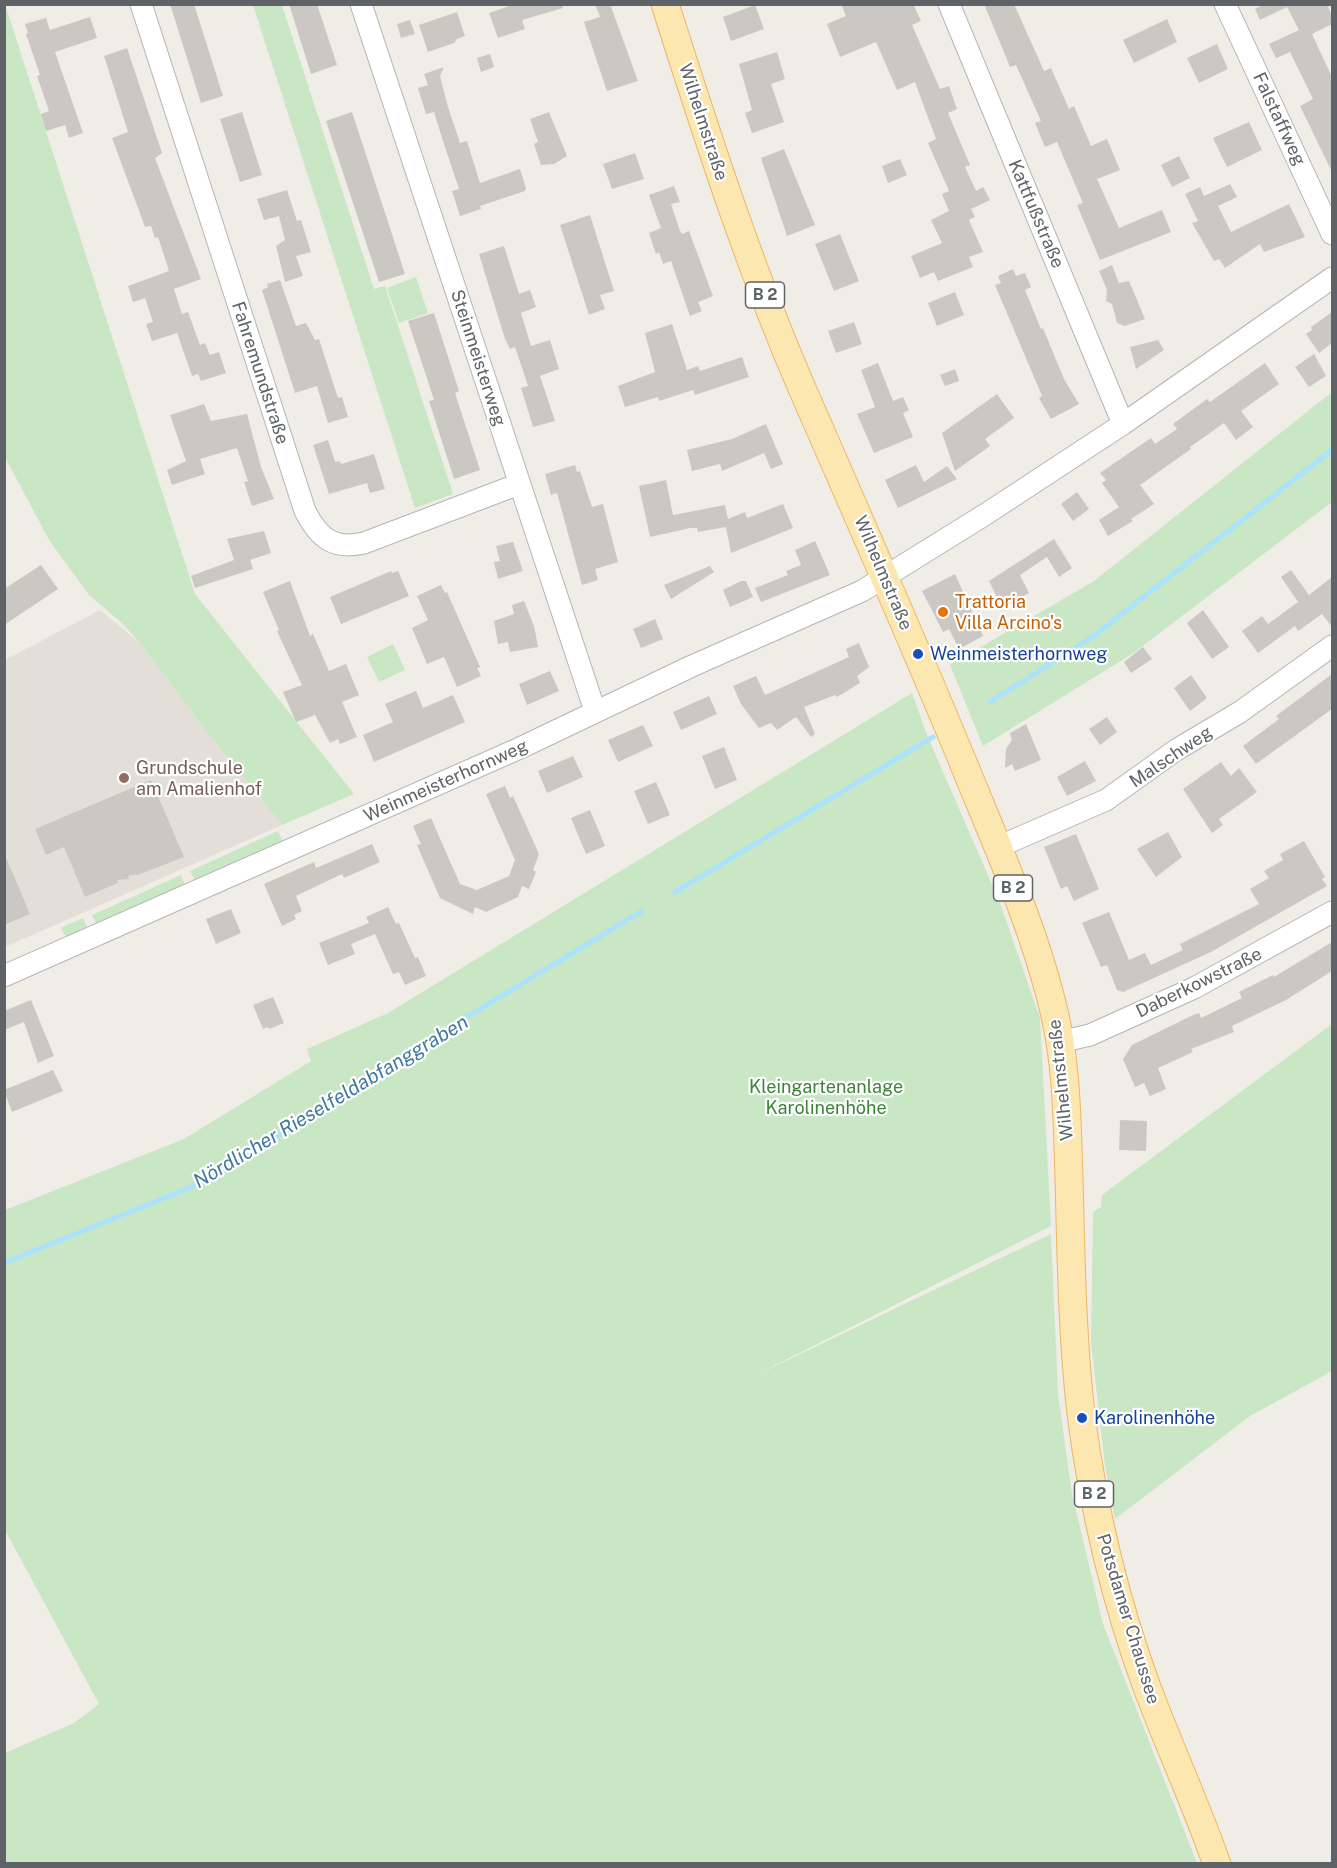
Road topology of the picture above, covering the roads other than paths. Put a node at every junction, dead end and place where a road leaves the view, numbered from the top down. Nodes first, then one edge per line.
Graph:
1 (141, 4) edge
2 (361, 4) edge
3 (665, 4) edge
4 (949, 4) edge
5 (1225, 4) edge
6 (1332, 234) edge
7 (1332, 278) edge
8 (1123, 424) junction
9 (519, 484) junction
10 (885, 578) junction
11 (1332, 645) edge
12 (595, 711) junction
13 (998, 847) junction
14 (1332, 912) edge
15 (4, 976) edge
16 (1060, 1042) junction
17 (1070, 1221) joint
18 (1217, 1863) edge

1 - 9 street, Fahremundstraße
2 - 9 street, Steinmeisterweg
3 - 10 main road, Wilhelmstraße / B 2
4 - 8 street, Kattfußstraße
5 - 6 street, Falstaffweg
7 - 8 street, Weinmeisterhornweg
8 - 10 street, Weinmeisterhornweg
9 - 12 street, Steinmeisterweg
10 - 12 street, Weinmeisterhornweg
10 - 13 main road, Wilhelmstraße / B 2
11 - 13 street, Malschweg
12 - 15 street, Weinmeisterhornweg
13 - 16 main road, Wilhelmstraße / B 2
14 - 16 street, Daberkowstraße
16 - 17 main road, Wilhelmstraße / B 2
17 - 18 main road, Potsdamer Chaussee / B 2

